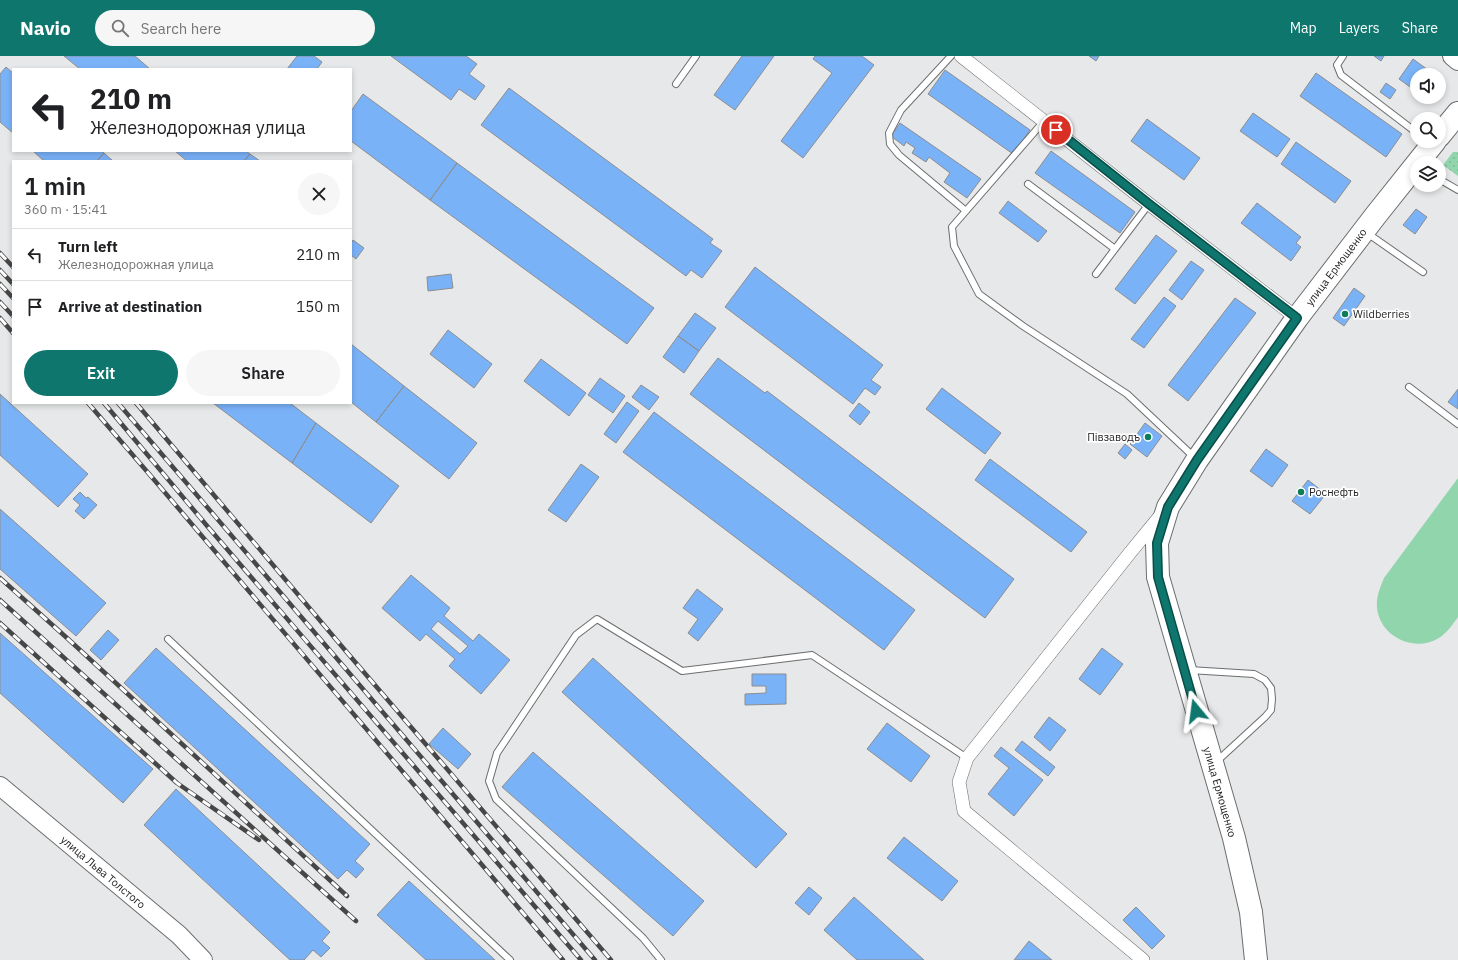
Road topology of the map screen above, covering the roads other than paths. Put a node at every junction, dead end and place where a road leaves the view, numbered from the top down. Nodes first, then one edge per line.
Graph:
1 (696, 56) edge
2 (950, 56) edge
3 (961, 56) edge
4 (1343, 56) edge
5 (1452, 56) edge
6 (1458, 61) edge
7 (676, 84) dead end
8 (1458, 113) edge
9 (1044, 121) junction
10 (1446, 124) edge
11 (1410, 125) edge
12 (1410, 174) edge
13 (1446, 183) edge
14 (1028, 184) dead end
15 (1458, 190) edge
16 (1149, 204) junction
17 (966, 211) junction
18 (1364, 231) junction
19 (1115, 249) junction
20 (1423, 272) dead end
21 (1096, 274) dead end
22 (1297, 318) junction
23 (1409, 388) dead end
24 (1458, 424) edge
25 (1197, 460) junction
26 (1168, 507) junction
27 (168, 639) dead end
28 (1185, 670) junction
29 (967, 758) junction
30 (1212, 766) junction
31 (0, 786) edge
32 (1251, 912) junction
33 (203, 960) edge
34 (510, 960) edge
35 (661, 960) edge
36 (1143, 960) edge
37 (1256, 960) edge
38 (1268, 960) edge

1 - 7 lane
2 - 17 lane
3 - 9 street
4 - 11 lane
5 - 6 street
8 - 10 highway, улица Ермощенко
9 - 16 street
9 - 17 lane
12 - 18 highway, улица Ермощенко
13 - 15 lane
14 - 19 lane
16 - 19 lane
16 - 22 street
17 - 25 lane
18 - 20 lane
18 - 22 highway, улица Ермощенко
19 - 21 lane
22 - 25 highway, улица Ермощенко
23 - 24 lane
25 - 26 highway, улица Ермощенко
26 - 28 highway, улица Ермощенко
26 - 29 street
27 - 34 lane
28 - 30 highway, улица Ермощенко
28 - 30 lane
29 - 35 lane
29 - 36 street
30 - 32 highway, улица Ермощенко
31 - 33 street, улица Льва Толстого
32 - 37 highway, улица Ермощенко
32 - 38 highway

